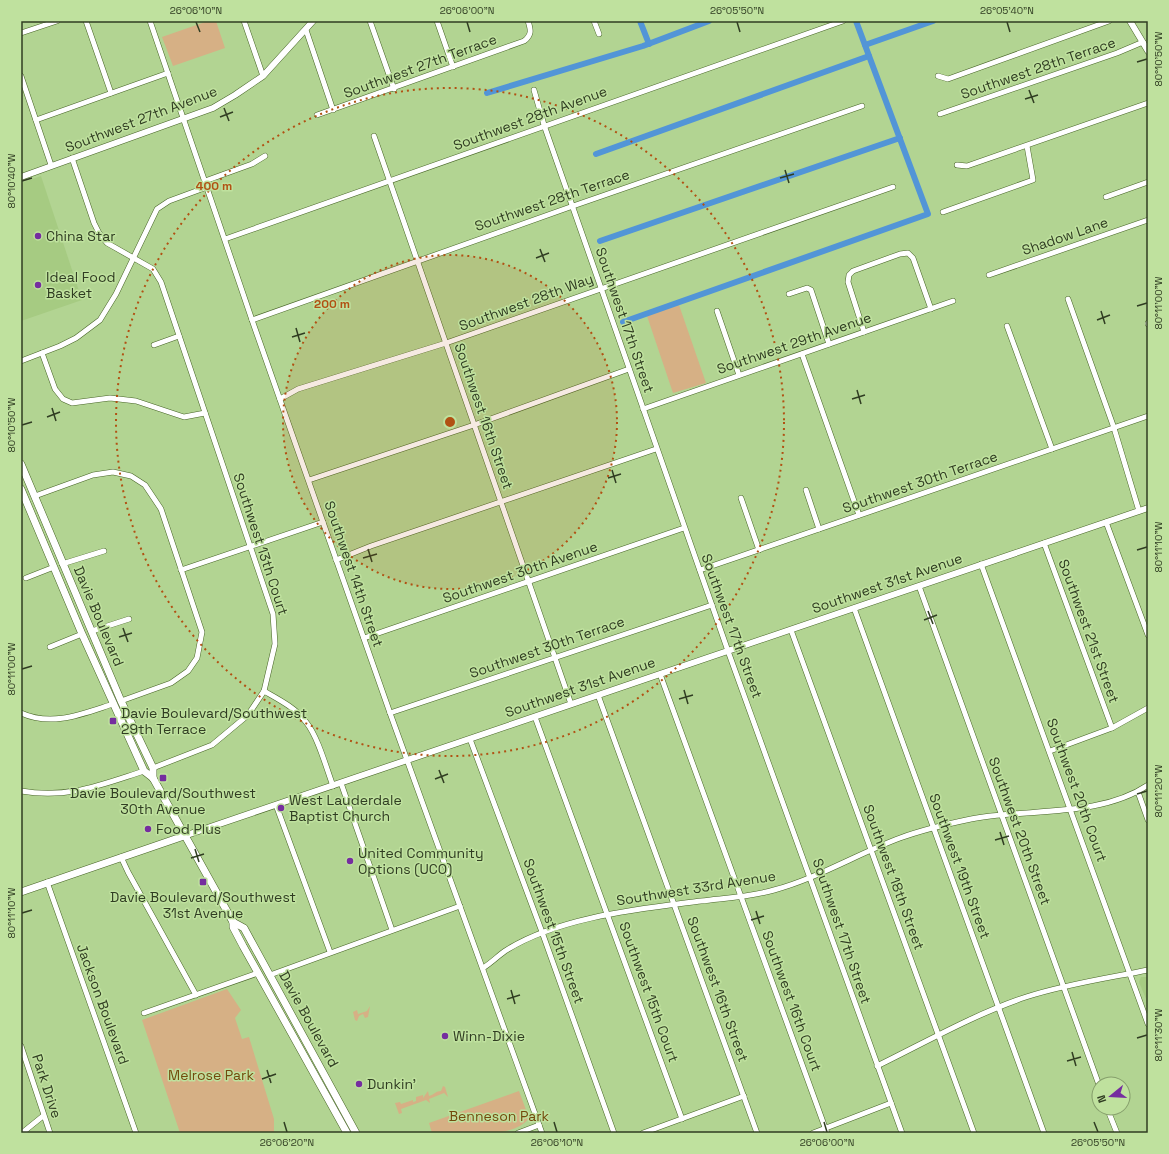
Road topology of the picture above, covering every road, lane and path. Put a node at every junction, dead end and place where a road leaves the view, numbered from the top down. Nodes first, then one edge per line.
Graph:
1 (57, 21) edge
2 (86, 21) edge
3 (150, 21) edge
4 (244, 21) edge
5 (313, 21) edge
6 (370, 21) edge
7 (437, 21) edge
8 (528, 21) edge
9 (594, 21) edge
10 (1109, 21) edge
11 (1130, 21) edge
12 (843, 22) edge
13 (306, 30) junction
14 (21, 34) edge
15 (599, 34) dead end
16 (1143, 42) junction
17 (1148, 51) edge
18 (452, 67) junction
19 (168, 73) junction
20 (21, 76) edge
21 (263, 76) junction
22 (938, 76) dead end
23 (394, 88) junction
24 (534, 90) dead end
25 (112, 93) junction
26 (1148, 103) edge
27 (862, 106) dead end
28 (333, 110) junction
29 (940, 114) dead end
30 (317, 115) dead end
31 (36, 120) junction
32 (183, 120) junction
33 (544, 125) junction
34 (374, 136) dead end
35 (1027, 146) junction
36 (265, 156) dead end
37 (72, 158) junction
38 (52, 165) junction
39 (956, 165) dead end
40 (21, 177) edge
41 (389, 181) junction
42 (1148, 182) edge
43 (206, 184) junction
44 (893, 186) dead end
45 (1106, 197) dead end
46 (573, 206) junction
47 (943, 212) dead end
48 (1148, 220) edge
49 (225, 238) junction
50 (134, 258) junction
51 (417, 261) junction
52 (989, 275) dead end
53 (602, 288) junction
54 (789, 294) dead end
55 (1068, 299) dead end
56 (953, 301) dead end
57 (931, 309) junction
58 (717, 311) dead end
59 (252, 320) junction
60 (1006, 326) dead end
61 (864, 332) junction
62 (179, 336) junction
63 (446, 343) junction
64 (829, 344) junction
65 (154, 345) dead end
66 (42, 353) junction
67 (802, 354) junction
68 (21, 360) edge
69 (629, 369) junction
70 (739, 375) junction
71 (280, 399) junction
72 (643, 409) junction
73 (205, 412) junction
74 (1148, 416) edge
75 (474, 425) junction
76 (1114, 428) junction
77 (656, 449) junction
78 (1052, 449) junction
79 (21, 464) edge
80 (309, 480) junction
81 (21, 489) edge
82 (806, 490) dead end
83 (35, 496) junction
84 (741, 498) dead end
85 (23, 500) edge
86 (502, 503) junction
87 (1148, 508) edge
88 (1139, 510) junction
89 (859, 515) junction
90 (323, 522) junction
91 (1106, 522) junction
92 (684, 528) junction
93 (820, 529) junction
94 (43, 542) junction
95 (1044, 543) junction
96 (252, 547) junction
97 (758, 550) junction
98 (104, 551) dead end
99 (336, 560) junction
100 (62, 564) junction
101 (981, 564) junction
102 (54, 567) junction
103 (181, 570) junction
104 (700, 570) junction
105 (26, 578) dead end
106 (529, 582) junction
107 (919, 586) junction
108 (712, 605) junction
109 (854, 608) junction
110 (129, 619) dead end
111 (791, 630) junction
112 (92, 631) junction
113 (82, 634) junction
114 (1148, 635) edge
115 (364, 638) junction
116 (50, 647) dead end
117 (728, 651) junction
118 (555, 657) junction
119 (660, 674) junction
120 (264, 691) junction
121 (598, 695) junction
122 (121, 701) junction
123 (113, 704) junction
124 (571, 704) junction
125 (1148, 708) edge
126 (21, 713) edge
127 (390, 713) junction
128 (535, 717) junction
129 (1112, 728) junction
130 (136, 733) junction
131 (470, 739) junction
132 (1050, 751) junction
133 (407, 760) junction
134 (153, 768) junction
135 (144, 771) junction
136 (153, 778) junction
137 (341, 783) junction
138 (1148, 785) edge
139 (333, 786) junction
140 (21, 791) edge
141 (1138, 792) junction
142 (276, 805) junction
143 (1071, 809) junction
144 (1001, 814) junction
145 (1148, 820) edge
146 (933, 828) junction
147 (184, 836) junction
148 (871, 850) junction
149 (122, 857) junction
150 (810, 878) junction
151 (47, 882) junction
152 (21, 892) edge
153 (742, 896) junction
154 (675, 904) junction
155 (460, 906) junction
156 (608, 914) junction
157 (233, 922) junction
158 (392, 930) junction
159 (542, 932) junction
160 (330, 952) junction
161 (483, 968) junction
162 (1148, 970) edge
163 (258, 973) junction
164 (270, 974) junction
165 (1130, 974) junction
166 (1063, 987) junction
167 (196, 995) junction
168 (999, 1008) junction
169 (144, 1013) dead end
170 (1148, 1024) edge
171 (939, 1036) junction
172 (21, 1046) edge
173 (877, 1066) junction
174 (1096, 1076) edge
175 (744, 1096) junction
176 (891, 1103) junction
177 (44, 1116) junction
178 (1111, 1116) edge
179 (682, 1119) junction
180 (539, 1125) junction
181 (827, 1131) edge
182 (22, 1133) edge
183 (50, 1133) edge
184 (136, 1133) edge
185 (347, 1133) edge
186 (356, 1133) edge
187 (518, 1133) edge
188 (542, 1133) edge
189 (614, 1133) edge
190 (643, 1133) edge
191 (757, 1133) edge
192 (813, 1133) edge
193 (902, 1133) edge
194 (974, 1133) edge
195 (1044, 1133) edge
196 (1117, 1133) edge

1 - 14 street
2 - 25 street
3 - 19 street, Southwest 14th Street
4 - 21 street
5 - 13 street, Southwest 27th Avenue
6 - 23 street
7 - 18 street
8 - 18 street, Southwest 27th Terrace
9 - 15 street
10 - 22 street
11 - 16 street
12 - 33 street, Southwest 28th Avenue
13 - 21 street, Southwest 27th Avenue
13 - 28 street
16 - 17 street
16 - 29 street, Southwest 28th Terrace
18 - 23 street, Southwest 27th Terrace
19 - 25 street
19 - 32 street, Southwest 14th Street
20 - 31 street
21 - 32 street, Southwest 27th Avenue
23 - 28 street, Southwest 27th Terrace
24 - 33 street, Southwest 17th Street
25 - 31 street
26 - 35 street
27 - 46 street, Southwest 28th Terrace
28 - 30 street, Southwest 27th Terrace
31 - 38 street
32 - 37 street, Southwest 27th Avenue
32 - 43 street, Southwest 14th Street
33 - 41 street, Southwest 28th Avenue
33 - 46 street, Southwest 17th Street
34 - 41 street, Southwest 16th Street
35 - 39 street
35 - 47 street
36 - 43 street
37 - 38 street, Southwest 27th Avenue
37 - 50 street, Southwest 13th Court
38 - 40 street, Southwest 27th Avenue
41 - 49 street, Southwest 28th Avenue
41 - 51 street, Southwest 16th Street
42 - 45 street
43 - 49 street, Southwest 14th Street
43 - 50 street
44 - 53 street, Southwest 28th Way
46 - 51 street, Southwest 28th Terrace
46 - 53 street, Southwest 17th Street
48 - 52 street, Shadow Lane
49 - 59 street, Southwest 14th Street
50 - 62 street, Southwest 13th Court
50 - 66 street
51 - 59 street, Southwest 28th Terrace
51 - 63 street, Southwest 16th Street
53 - 63 street, Southwest 28th Way
53 - 69 street, Southwest 17th Street
54 - 64 street
55 - 76 street
56 - 57 street, Southwest 29th Avenue
57 - 61 street, Southwest 29th Avenue
57 - 61 street
58 - 70 street
59 - 71 street, Southwest 14th Street
60 - 78 street
61 - 64 street, Southwest 29th Avenue
62 - 65 street
62 - 73 street, Southwest 13th Court
63 - 71 street, Southwest 28th Way
63 - 75 street, Southwest 16th Street
64 - 67 street, Southwest 29th Avenue
66 - 68 street
66 - 73 street
67 - 70 street, Southwest 29th Avenue
67 - 89 street
69 - 72 street, Southwest 17th Street
69 - 75 street
70 - 72 street, Southwest 29th Avenue
71 - 80 street, Southwest 14th Street
72 - 77 street, Southwest 17th Street
73 - 96 street, Southwest 13th Court
74 - 76 street, Southwest 30th Terrace
75 - 80 street
75 - 86 street, Southwest 16th Street
76 - 78 street, Southwest 30th Terrace
76 - 88 street
77 - 86 street
77 - 92 street, Southwest 17th Street
78 - 89 street, Southwest 30th Terrace
79 - 83 main road, Davie Boulevard
80 - 90 street, Southwest 14th Street
81 - 85 main road, Davie Boulevard
82 - 93 street
83 - 100 main road, Davie Boulevard
83 - 103 street
84 - 97 street
85 - 94 main road, Davie Boulevard
86 - 99 street
86 - 106 street, Southwest 16th Street
87 - 88 street, Southwest 31st Avenue
88 - 91 street, Southwest 31st Avenue
89 - 93 street, Southwest 30th Terrace
90 - 96 street
90 - 99 street, Southwest 14th Street
91 - 95 street, Southwest 31st Avenue
91 - 114 street
92 - 104 street, Southwest 17th Street
92 - 106 street, Southwest 30th Avenue
93 - 97 street, Southwest 30th Terrace
94 - 100 main road
94 - 102 main road, Davie Boulevard
95 - 101 street, Southwest 31st Avenue
95 - 129 street, Southwest 21st Street
96 - 103 street
96 - 120 street, Southwest 13th Court
97 - 104 street, Southwest 30th Terrace
98 - 100 street
99 - 115 street, Southwest 14th Street
100 - 112 main road, Davie Boulevard
101 - 107 street, Southwest 31st Avenue
101 - 132 street, Southwest 20th Court
102 - 105 street
102 - 113 main road, Davie Boulevard
103 - 122 street
104 - 108 street, Southwest 17th Street
106 - 115 street, Southwest 30th Avenue
106 - 118 street, Southwest 16th Street
107 - 109 street, Southwest 31st Avenue
107 - 144 street, Southwest 20th Street
108 - 117 street, Southwest 17th Street
108 - 118 street, Southwest 30th Terrace
109 - 111 street, Southwest 31st Avenue
109 - 146 street, Southwest 19th Street
110 - 112 street
111 - 117 street, Southwest 31st Avenue
111 - 148 street, Southwest 18th Street
112 - 122 main road, Davie Boulevard
113 - 116 street
113 - 123 main road, Davie Boulevard
115 - 127 street, Southwest 14th Street
117 - 119 street, Southwest 31st Avenue
117 - 150 street, Southwest 17th Street
118 - 124 street, Southwest 16th Street
118 - 127 street, Southwest 30th Terrace
119 - 121 street, Southwest 31st Avenue
119 - 153 street, Southwest 16th Court
120 - 134 street
120 - 139 street
121 - 124 street, Southwest 31st Avenue
121 - 154 street, Southwest 16th Street
122 - 130 main road, Davie Boulevard
123 - 126 street
123 - 130 main road
123 - 135 main road, Davie Boulevard
124 - 128 street, Southwest 31st Avenue
125 - 129 street
127 - 133 street, Southwest 14th Street
128 - 131 street, Southwest 31st Avenue
128 - 156 street, Southwest 15th Court
129 - 132 street
130 - 134 main road, Davie Boulevard
131 - 133 street, Southwest 31st Avenue
131 - 159 street, Southwest 15th Street
132 - 143 street, Southwest 20th Court
133 - 137 street, Southwest 31st Avenue
133 - 155 street, Southwest 14th Street
134 - 136 main road, Davie Boulevard
135 - 136 main road, Davie Boulevard
135 - 140 street
136 - 147 main road, Davie Boulevard
137 - 139 street, Southwest 31st Avenue
137 - 158 street
138 - 141 street, Southwest 33rd Avenue
139 - 142 street, Southwest 31st Avenue
141 - 143 street, Southwest 33rd Avenue
141 - 145 street
142 - 147 street, Southwest 31st Avenue
142 - 160 street
143 - 144 street, Southwest 33rd Avenue
143 - 165 street, Southwest 20th Court
144 - 146 street, Southwest 33rd Avenue
144 - 166 street, Southwest 20th Street
146 - 148 street, Southwest 33rd Avenue
146 - 168 street, Southwest 19th Street
147 - 149 main road, Southwest 31st Avenue
147 - 157 main road, Davie Boulevard
148 - 150 street, Southwest 33rd Avenue
148 - 171 street, Southwest 18th Street
149 - 151 main road, Southwest 31st Avenue
149 - 167 street
150 - 153 street, Southwest 33rd Avenue
150 - 173 street, Southwest 17th Street
151 - 152 main road, Southwest 31st Avenue
151 - 184 street, Jackson Boulevard
153 - 154 street, Southwest 33rd Avenue
153 - 181 street, Southwest 16th Court
154 - 156 street, Southwest 33rd Avenue
154 - 175 street, Southwest 16th Street
155 - 158 street
155 - 161 street, Southwest 14th Street
156 - 159 street, Southwest 33rd Avenue
156 - 179 street, Southwest 15th Court
157 - 163 main road, Davie Boulevard
157 - 164 main road, Davie Boulevard
158 - 160 street
159 - 161 street, Southwest 33rd Avenue
159 - 189 street, Southwest 15th Street
160 - 164 street
161 - 180 street, Southwest 14th Street
162 - 165 street
163 - 167 street
163 - 185 main road, Davie Boulevard
164 - 186 main road, Davie Boulevard
165 - 166 street
165 - 170 street, Southwest 20th Court
166 - 168 street
166 - 174 street, Southwest 20th Street
167 - 169 street
168 - 171 street
168 - 195 street, Southwest 19th Street
171 - 173 street
171 - 194 street, Southwest 18th Street
172 - 177 street, Park Drive
173 - 176 street, Southwest 17th Street
175 - 179 street
175 - 191 street, Southwest 16th Street
176 - 181 street
176 - 193 street, Southwest 17th Street
177 - 182 street
177 - 183 street, Park Drive
178 - 196 street
179 - 190 street
180 - 187 street
180 - 188 street, Southwest 14th Street
181 - 192 street

